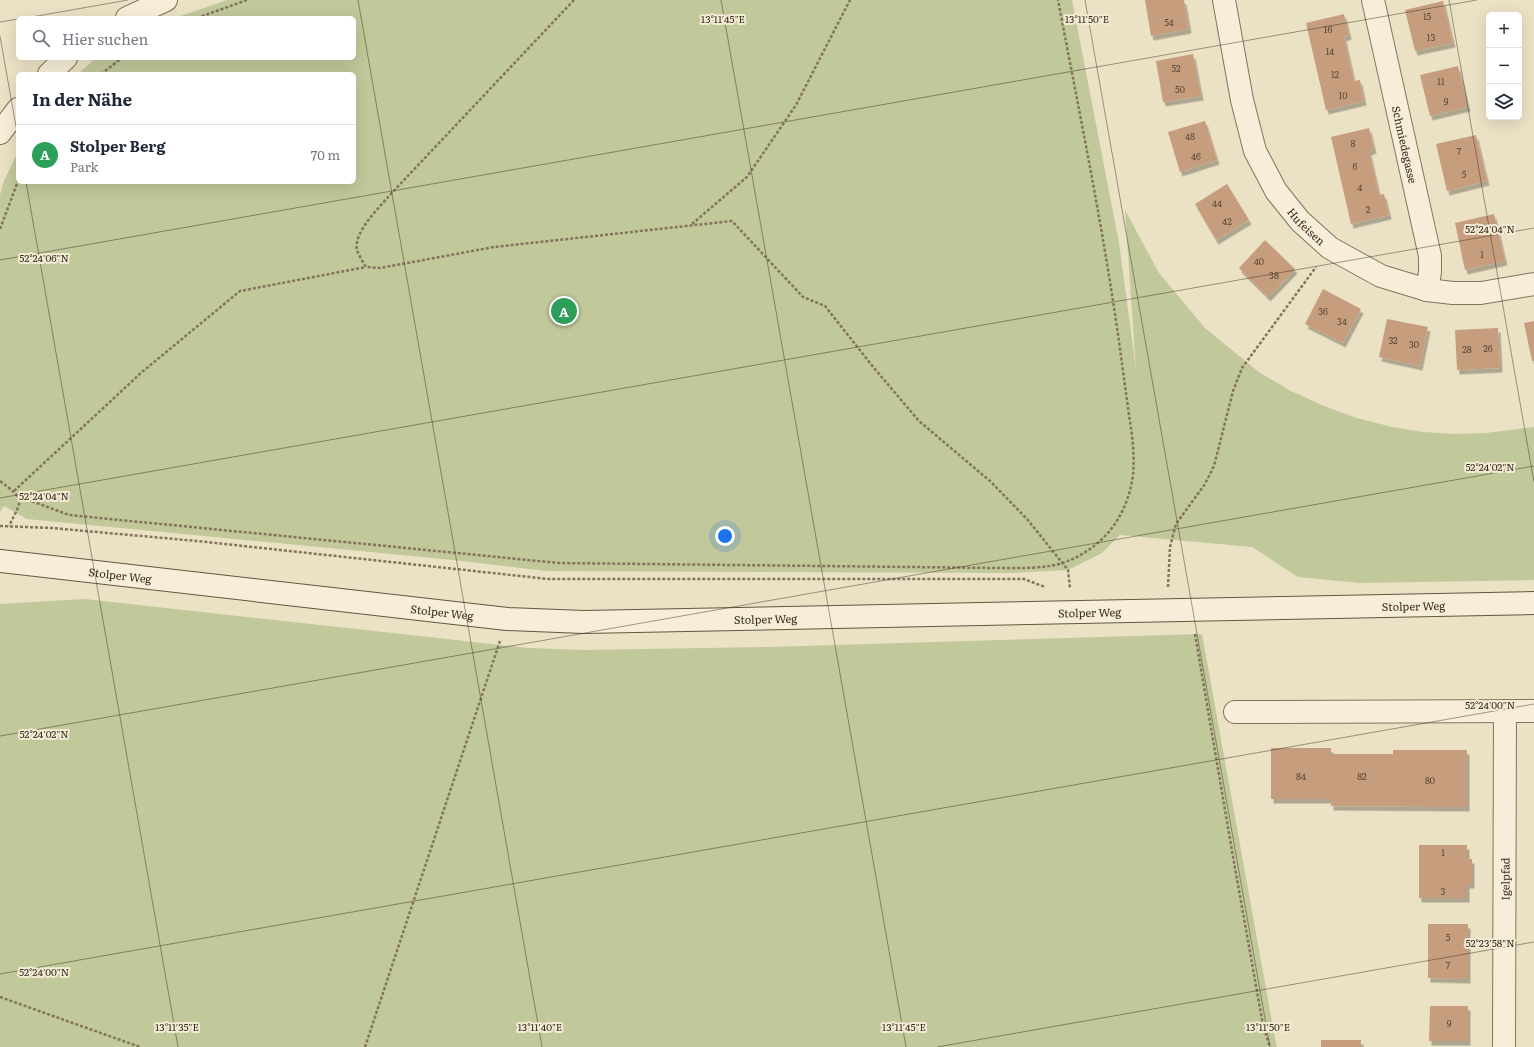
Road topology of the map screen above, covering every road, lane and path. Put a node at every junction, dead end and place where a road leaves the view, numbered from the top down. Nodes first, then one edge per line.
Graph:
1 (166, 0) edge
2 (247, 0) edge
3 (574, 0) edge
4 (850, 0) edge
5 (1058, 0) edge
6 (1224, 0) edge
7 (1373, 0) edge
8 (131, 16) edge
9 (203, 16) edge
10 (64, 60) edge
11 (119, 60) edge
12 (51, 72) edge
13 (104, 72) edge
14 (16, 112) edge
15 (0, 133) edge
16 (17, 184) edge
17 (691, 225) junction
18 (0, 229) edge
19 (1330, 248) junction
20 (366, 267) junction
21 (1534, 284) edge
22 (1427, 290) junction
23 (0, 481) edge
24 (14, 491) junction
25 (18, 496) junction
26 (0, 526) edge
27 (9, 526) junction
28 (0, 561) edge
29 (1064, 563) junction
30 (1024, 580) dead end
31 (1168, 590) dead end
32 (1070, 593) dead end
33 (1534, 603) edge
34 (1191, 609) junction
35 (507, 619) junction
36 (1505, 711) junction
37 (1534, 711) edge
38 (1234, 712) dead end
39 (0, 997) edge
40 (140, 1047) edge
41 (365, 1047) edge
42 (1270, 1047) edge
43 (1504, 1047) edge

1 - 8 street
2 - 9 path
3 - 20 path
4 - 17 path
5 - 29 path
6 - 19 street, Hufeisen
7 - 22 street, Schmiedegasse
10 - 12 street
11 - 13 path
14 - 15 street
16 - 18 path
17 - 20 path
17 - 29 path
19 - 22 street, Hufeisen
19 - 31 path
20 - 24 path
21 - 22 street, Hufeisen
23 - 24 path
24 - 25 path
25 - 27 path
25 - 29 path
26 - 27 path
27 - 30 path
28 - 35 street, Stolper Weg
29 - 32 path
33 - 34 street, Stolper Weg
34 - 35 street, Stolper Weg
34 - 42 path
35 - 41 path
36 - 37 street
36 - 38 street
36 - 43 street, Igelpfad
39 - 40 path

